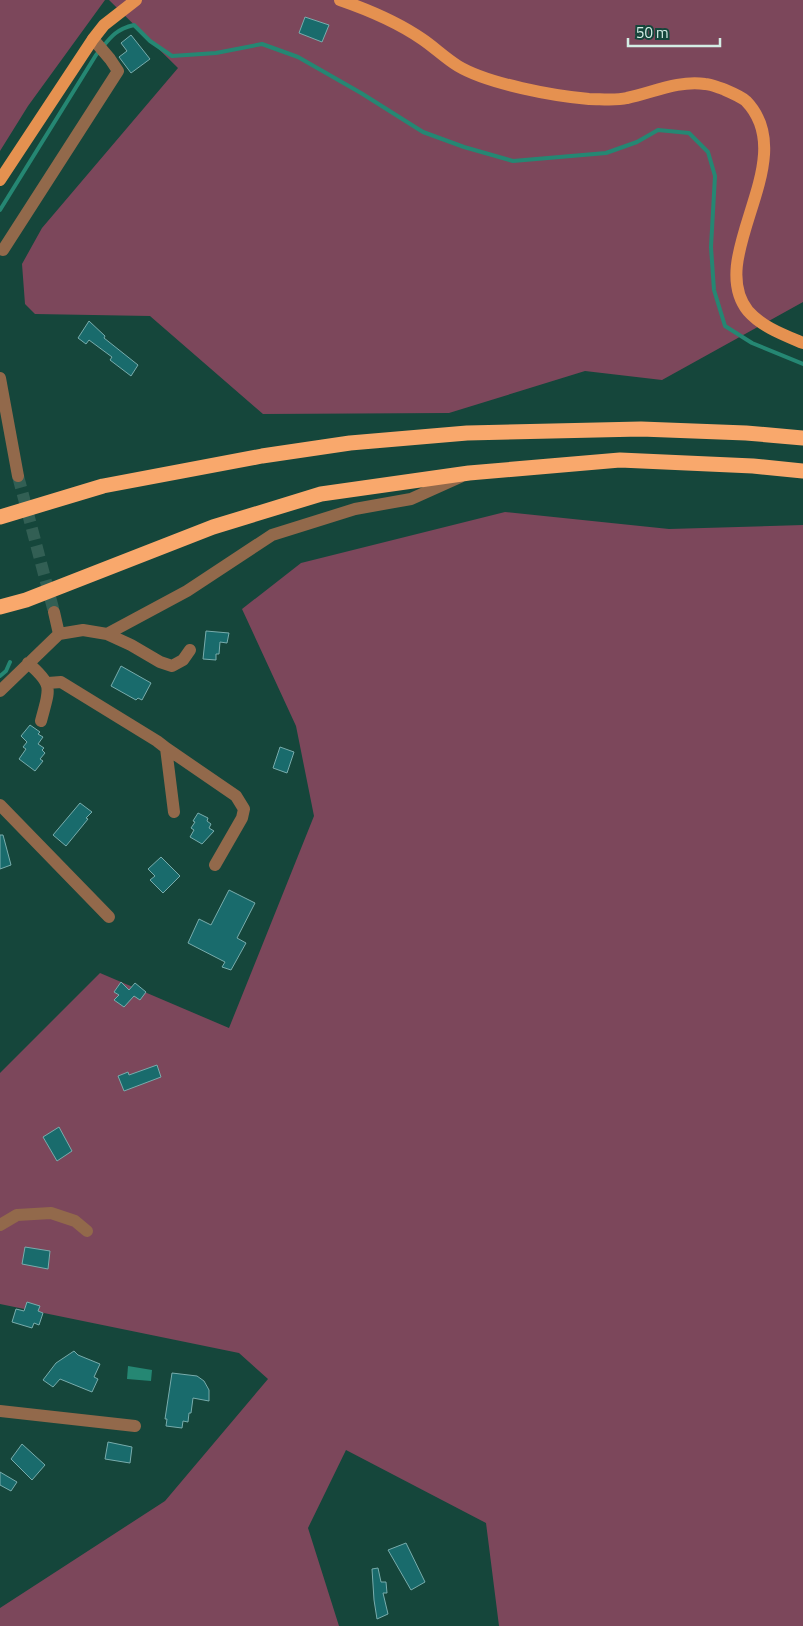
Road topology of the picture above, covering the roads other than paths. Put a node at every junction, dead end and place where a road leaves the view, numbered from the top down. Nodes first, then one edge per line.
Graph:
1 (136, 0) edge
2 (340, 0) edge
3 (92, 39) junction
4 (0, 180) edge
5 (3, 250) dead end
6 (803, 343) edge
7 (0, 378) edge
8 (803, 438) edge
9 (803, 471) edge
10 (469, 473) junction
11 (18, 476) tunnel mouth
12 (1, 516) edge
13 (26, 600) junction
14 (0, 607) edge
15 (54, 612) tunnel mouth
16 (0, 616) edge
17 (59, 634) junction
18 (107, 634) junction
19 (190, 650) dead end
20 (28, 664) junction
21 (48, 683) junction
22 (0, 691) edge
23 (41, 721) dead end
24 (166, 748) junction
25 (0, 805) edge
26 (174, 812) dead end
27 (216, 865) dead end
28 (109, 917) dead end
29 (0, 1225) edge
30 (87, 1232) dead end
31 (0, 1411) edge
32 (135, 1426) dead end

1 - 3 main road
2 - 6 main road
3 - 4 main road
3 - 5 street
7 - 11 street
8 - 12 highway
9 - 10 highway
10 - 13 highway
10 - 18 street
13 - 14 highway
13 - 16 highway
15 - 17 street
17 - 18 street
17 - 20 street
18 - 19 street
20 - 21 street
20 - 22 street
21 - 23 street
21 - 24 street
24 - 26 street
24 - 27 street
25 - 28 street
29 - 30 street
31 - 32 street

